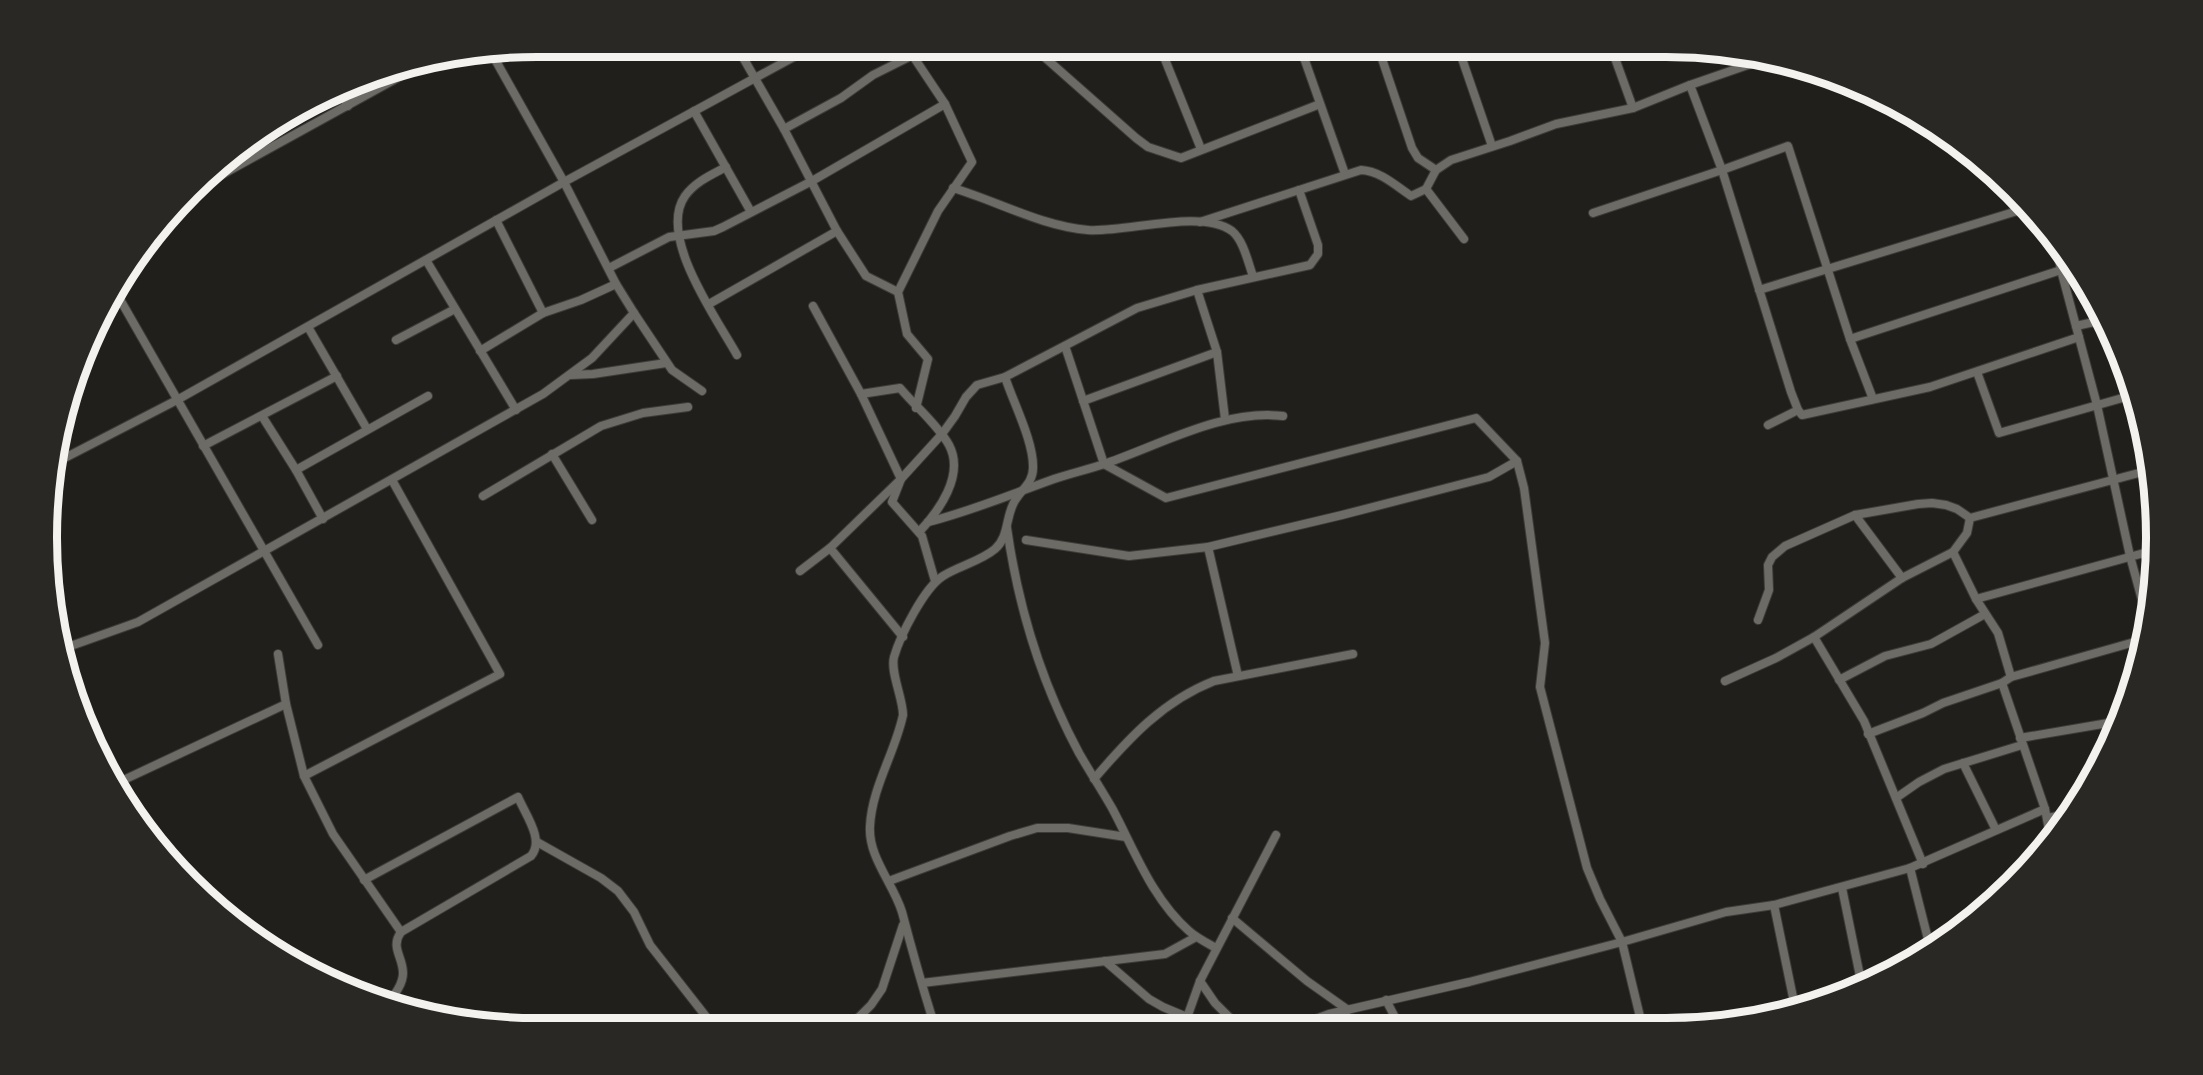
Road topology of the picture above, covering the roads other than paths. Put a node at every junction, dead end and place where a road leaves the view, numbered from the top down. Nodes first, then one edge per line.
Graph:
1 (744, 57) edge
2 (792, 57) edge
3 (911, 57) edge
4 (914, 57) edge
5 (1046, 57) edge
6 (1164, 57) edge
7 (1303, 57) edge
8 (1382, 57) edge
9 (1462, 57) edge
10 (1615, 57) edge
11 (495, 59) edge
12 (1741, 63) edge
13 (756, 77) junction
14 (397, 78) edge
15 (1690, 85) junction
16 (344, 98) edge
17 (945, 104) junction
18 (1320, 104) junction
19 (348, 106) junction
20 (1634, 108) junction
21 (694, 111) junction
22 (784, 129) junction
23 (1492, 146) junction
24 (1201, 150) junction
25 (726, 167) junction
26 (1436, 170) junction
27 (1722, 170) junction
28 (224, 174) edge
29 (1345, 174) junction
30 (564, 182) junction
31 (812, 182) junction
32 (953, 188) junction
33 (1426, 189) junction
34 (1299, 190) junction
35 (2017, 211) edge
36 (751, 212) junction
37 (1593, 213) dead end
38 (496, 220) junction
39 (1200, 222) junction
40 (837, 231) junction
41 (679, 235) junction
42 (1464, 239) dead end
43 (426, 260) junction
44 (2060, 263) edge
45 (609, 268) junction
46 (1828, 270) junction
47 (2061, 270) junction
48 (1253, 276) junction
49 (616, 284) junction
50 (1197, 290) junction
51 (1759, 290) junction
52 (898, 292) junction
53 (120, 299) edge
54 (709, 304) junction
55 (813, 306) dead end
56 (455, 309) junction
57 (543, 313) junction
58 (634, 313) junction
59 (2094, 322) edge
60 (2076, 326) junction
61 (308, 327) junction
62 (2079, 337) junction
63 (1850, 339) junction
64 (396, 340) dead end
65 (1065, 346) junction
66 (480, 351) junction
67 (1217, 352) junction
68 (738, 355) dead end
69 (666, 363) junction
70 (1977, 372) junction
71 (571, 375) junction
72 (337, 376) junction
73 (1005, 377) junction
74 (702, 391) dead end
75 (861, 394) junction
76 (428, 396) dead end
77 (2125, 397) edge
78 (1873, 399) junction
79 (177, 400) junction
80 (1083, 401) junction
81 (2097, 405) junction
82 (688, 406) dead end
83 (916, 408) junction
84 (516, 410) junction
85 (1798, 410) junction
86 (262, 416) junction
87 (1283, 416) dead end
88 (1225, 419) junction
89 (1768, 425) dead end
90 (367, 429) junction
91 (942, 434) junction
92 (203, 446) junction
93 (552, 454) junction
94 (64, 459) edge
95 (1517, 461) junction
96 (1104, 464) junction
97 (296, 470) junction
98 (2142, 472) edge
99 (901, 479) junction
100 (392, 480) junction
101 (2112, 481) junction
102 (1023, 491) junction
103 (483, 496) dead end
104 (1855, 515) junction
105 (1970, 518) junction
106 (323, 519) junction
107 (592, 520) dead end
108 (928, 522) junction
109 (1007, 527) junction
110 (919, 532) junction
111 (1026, 540) dead end
112 (1208, 547) junction
113 (830, 548) junction
114 (263, 552) junction
115 (1953, 552) junction
116 (2146, 552) edge
117 (2130, 556) junction
118 (800, 571) dead end
119 (1902, 578) junction
120 (935, 581) junction
121 (1976, 599) junction
122 (2142, 600) edge
123 (1985, 614) junction
124 (1758, 620) dead end
125 (903, 637) junction
126 (1814, 637) junction
127 (2135, 642) edge
128 (318, 645) dead end
129 (69, 646) edge
130 (278, 654) dead end
131 (1353, 654) dead end
132 (1238, 676) junction
133 (2011, 677) junction
134 (1839, 680) junction
135 (1725, 681) dead end
136 (2002, 683) junction
137 (286, 704) junction
138 (2108, 723) edge
139 (1868, 734) junction
140 (2021, 741) junction
141 (1963, 763) junction
142 (304, 776) junction
143 (1094, 779) junction
144 (123, 781) edge
145 (1896, 798) junction
146 (2045, 809) junction
147 (2057, 816) edge
148 (2047, 818) junction
149 (2049, 828) edge
150 (1996, 830) junction
151 (1276, 835) dead end
152 (1126, 837) junction
153 (537, 842) junction
154 (1923, 864) junction
155 (1911, 868) junction
156 (364, 880) junction
157 (889, 881) junction
158 (1842, 888) junction
159 (1774, 905) junction
160 (1232, 918) junction
161 (904, 923) junction
162 (401, 932) junction
163 (1196, 937) junction
164 (1928, 939) edge
165 (1622, 942) junction
166 (1216, 948) junction
167 (1105, 962) junction
168 (1860, 976) edge
169 (1200, 981) junction
170 (922, 983) junction
171 (393, 995) edge
172 (1386, 1000) junction
173 (1794, 1001) edge
174 (1348, 1010) junction
175 (1187, 1017) joint
176 (707, 1018) edge
177 (858, 1018) edge
178 (932, 1018) edge
179 (1230, 1018) edge
180 (1318, 1018) edge
181 (1395, 1018) edge
182 (1641, 1018) edge

1 - 13 street
2 - 13 street
3 - 22 street
4 - 17 street
5 - 24 street
6 - 24 street
7 - 18 street
8 - 26 street
9 - 23 street
10 - 20 street
11 - 30 street
12 - 15 street
13 - 21 street
13 - 22 street
14 - 19 street
15 - 20 street
15 - 27 street
16 - 19 street
17 - 31 street
17 - 32 street
18 - 24 street
18 - 29 street
19 - 28 street
20 - 23 street
21 - 25 street
21 - 30 street
22 - 31 street
23 - 26 street
25 - 36 street
25 - 41 street
26 - 33 street
27 - 37 street
27 - 46 street
27 - 51 street
29 - 33 street
29 - 34 street
30 - 38 street
30 - 45 street
31 - 36 street
31 - 40 street
32 - 39 street
32 - 52 street
33 - 42 street
34 - 39 street
34 - 48 street
35 - 46 street
36 - 41 street
38 - 43 street
38 - 57 street
39 - 48 street
40 - 52 street
40 - 54 street
41 - 45 street
41 - 54 street
43 - 56 street
43 - 61 street
44 - 47 street
45 - 49 street
46 - 51 street
46 - 63 street
47 - 60 street
47 - 63 street
48 - 50 street
49 - 57 street
49 - 58 street
50 - 65 street
50 - 67 street
51 - 85 street
52 - 83 street
53 - 79 street
54 - 68 street
55 - 75 street
56 - 64 street
56 - 66 street
57 - 66 street
58 - 69 street
58 - 71 street
59 - 60 street
60 - 62 street
61 - 72 street
61 - 79 street
62 - 70 street
62 - 81 street
63 - 78 street
65 - 73 street
65 - 80 street
66 - 84 street
67 - 80 street
67 - 88 street
69 - 71 street
69 - 74 street
70 - 78 street
70 - 81 street
71 - 84 street
72 - 86 street
72 - 90 street
73 - 91 street
73 - 102 street
75 - 83 street
75 - 99 street
76 - 90 street
77 - 81 street
78 - 85 street
79 - 92 street
79 - 94 street
80 - 96 street
81 - 101 street
82 - 93 street
83 - 91 street
84 - 100 street
85 - 89 street
86 - 92 street
86 - 97 street
87 - 88 street
88 - 96 street
90 - 97 street
91 - 99 street
91 - 108 street
92 - 114 street
93 - 103 street
93 - 107 street
95 - 96 street
95 - 112 street
95 - 165 street
96 - 102 street
97 - 106 street
98 - 101 street
99 - 110 street
99 - 113 street
100 - 106 street
100 - 142 street
101 - 105 street
101 - 117 street
102 - 108 street
102 - 109 street
104 - 105 street
104 - 119 street
104 - 124 street
105 - 115 street
106 - 114 street
108 - 110 street
109 - 120 street
109 - 143 street
110 - 120 street
111 - 112 street
112 - 132 street
113 - 118 street
113 - 125 street
114 - 128 street
114 - 129 street
115 - 119 street
115 - 121 street
116 - 117 street
117 - 121 street
117 - 122 street
119 - 126 street
120 - 125 street
121 - 123 street
123 - 133 street
123 - 134 street
125 - 157 street
126 - 134 street
126 - 135 street
127 - 133 street
130 - 137 street
131 - 132 street
132 - 143 street
133 - 136 street
134 - 139 street
136 - 139 street
136 - 140 street
137 - 142 street
137 - 144 street
138 - 140 street
139 - 145 street
140 - 141 street
140 - 146 street
141 - 145 street
141 - 150 street
142 - 156 street
143 - 152 street
145 - 154 street
146 - 148 street
146 - 150 street
147 - 148 street
148 - 149 street
150 - 154 street
151 - 160 street
152 - 157 street
152 - 163 street
153 - 156 street
153 - 162 street
153 - 176 street
154 - 155 street
155 - 158 street
155 - 164 street
156 - 162 street
157 - 161 street
158 - 159 street
158 - 168 street
159 - 165 street
159 - 173 street
160 - 166 street
160 - 174 street
161 - 170 street
161 - 177 street
162 - 171 street
163 - 166 street
163 - 167 street
165 - 172 street
165 - 182 street
166 - 169 street
167 - 170 street
167 - 175 street
169 - 175 street
169 - 179 street
170 - 178 street
172 - 174 street
172 - 181 street
174 - 180 street

